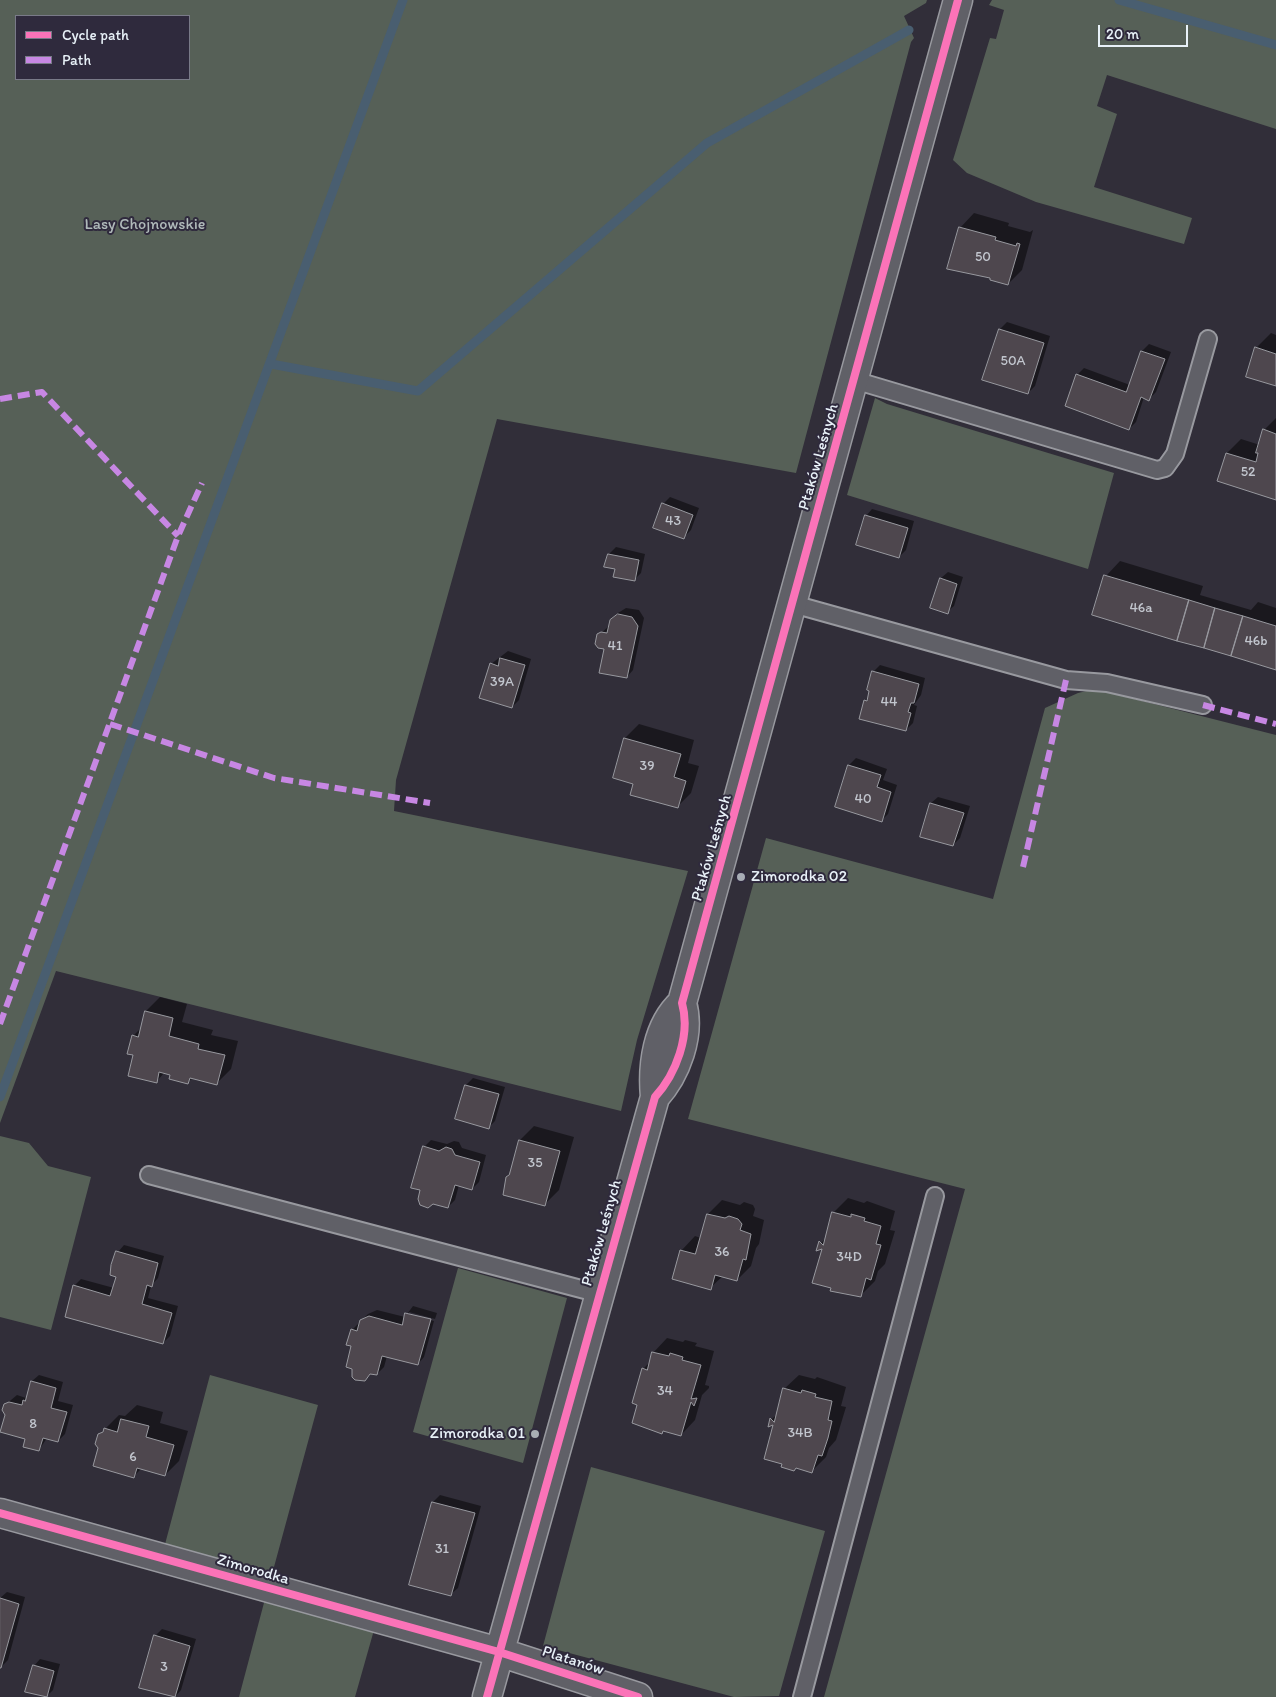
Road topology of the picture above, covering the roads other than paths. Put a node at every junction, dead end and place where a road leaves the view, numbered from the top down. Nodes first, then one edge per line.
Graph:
1 (958, 0) edge
2 (1208, 340) dead end
3 (854, 380) junction
4 (793, 604) junction
5 (1203, 705) dead end
6 (149, 1175) dead end
7 (934, 1196) dead end
8 (600, 1294) junction
9 (0, 1513) edge
10 (499, 1652) junction
11 (487, 1697) edge
12 (638, 1697) edge
13 (802, 1697) edge

1 - 3 street, Ptaków Leśnych
2 - 3 lane
3 - 4 street, Ptaków Leśnych
4 - 5 lane
4 - 8 street, Ptaków Leśnych
6 - 8 lane
7 - 13 lane
8 - 10 street, Ptaków Leśnych
9 - 10 street, Zimorodka
10 - 11 street, Ptaków Leśnych
10 - 12 street, Platanów

